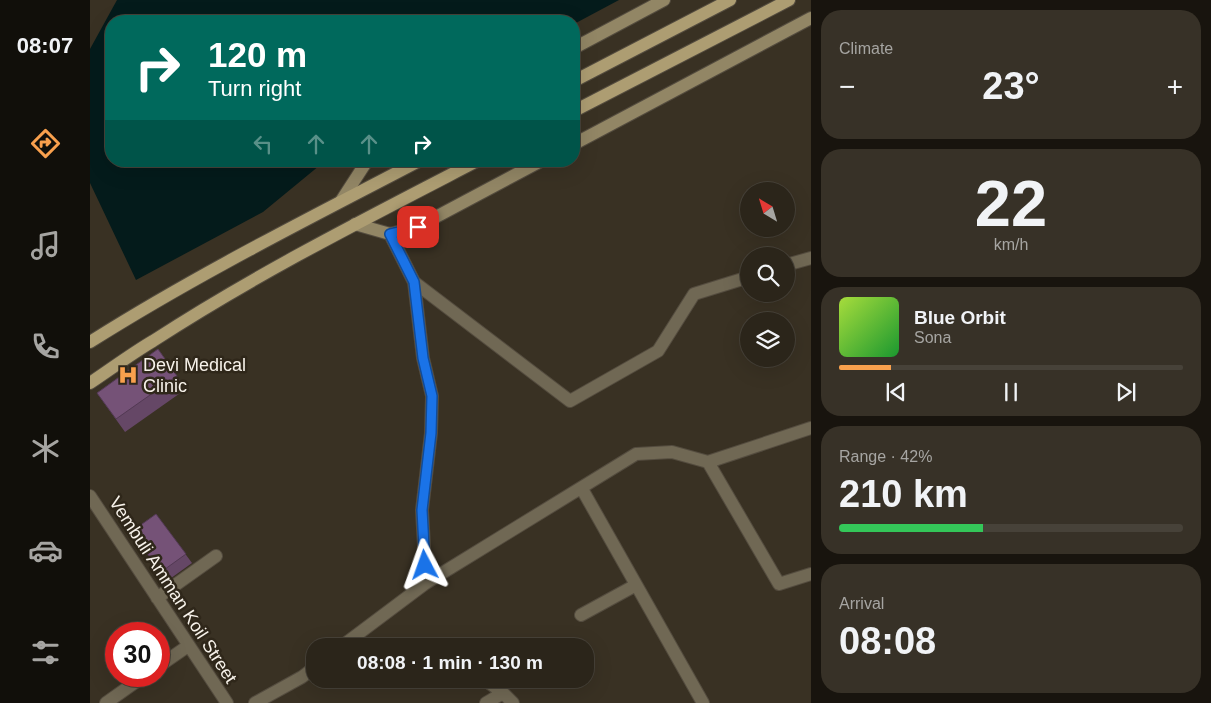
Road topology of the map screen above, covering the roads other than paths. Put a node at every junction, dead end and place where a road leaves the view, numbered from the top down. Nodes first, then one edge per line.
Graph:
1 (664, 0) edge
2 (730, 0) edge
3 (789, 0) edge
4 (811, 18) edge
5 (580, 45) edge
6 (580, 78) edge
7 (580, 108) edge
8 (580, 141) edge
9 (362, 167) edge
10 (408, 167) edge
11 (466, 167) edge
12 (530, 167) edge
13 (341, 201) junction
14 (355, 224) junction
15 (390, 234) junction
16 (811, 258) edge
17 (795, 262) edge
18 (740, 280) edge
19 (414, 282) junction
20 (90, 342) edge
21 (90, 383) edge
22 (811, 428) edge
23 (708, 462) junction
24 (582, 488) junction
25 (90, 496) edge
26 (216, 556) dead end
27 (811, 574) edge
28 (426, 583) junction
29 (636, 584) junction
30 (157, 598) junction
31 (581, 615) dead end
32 (353, 638) edge
33 (188, 646) junction
34 (170, 658) edge
35 (306, 673) edge
36 (302, 676) junction
37 (306, 677) edge
38 (129, 687) edge
39 (496, 688) edge
40 (503, 693) junction
41 (106, 703) edge
42 (227, 703) edge
43 (254, 703) edge
44 (486, 703) edge
45 (513, 703) edge
46 (704, 703) edge

1 - 5 street
2 - 6 main road
3 - 7 main road
4 - 8 street
9 - 13 street
10 - 13 main road
11 - 14 main road
12 - 15 street
13 - 20 main road
14 - 15 street
14 - 21 main road
15 - 19 street
16 - 17 street
18 - 19 street
19 - 28 street
22 - 23 street
23 - 24 street
23 - 27 street
24 - 28 street
24 - 29 street
25 - 30 street, Vembuli Amman Koil Street
26 - 30 street
28 - 32 street
29 - 31 street
29 - 46 street
30 - 33 street, Vembuli Amman Koil Street
33 - 34 street
33 - 42 street, Vembuli Amman Koil Street
35 - 36 street
36 - 37 street
36 - 43 street
38 - 41 street
39 - 40 street
40 - 44 street
40 - 45 street

